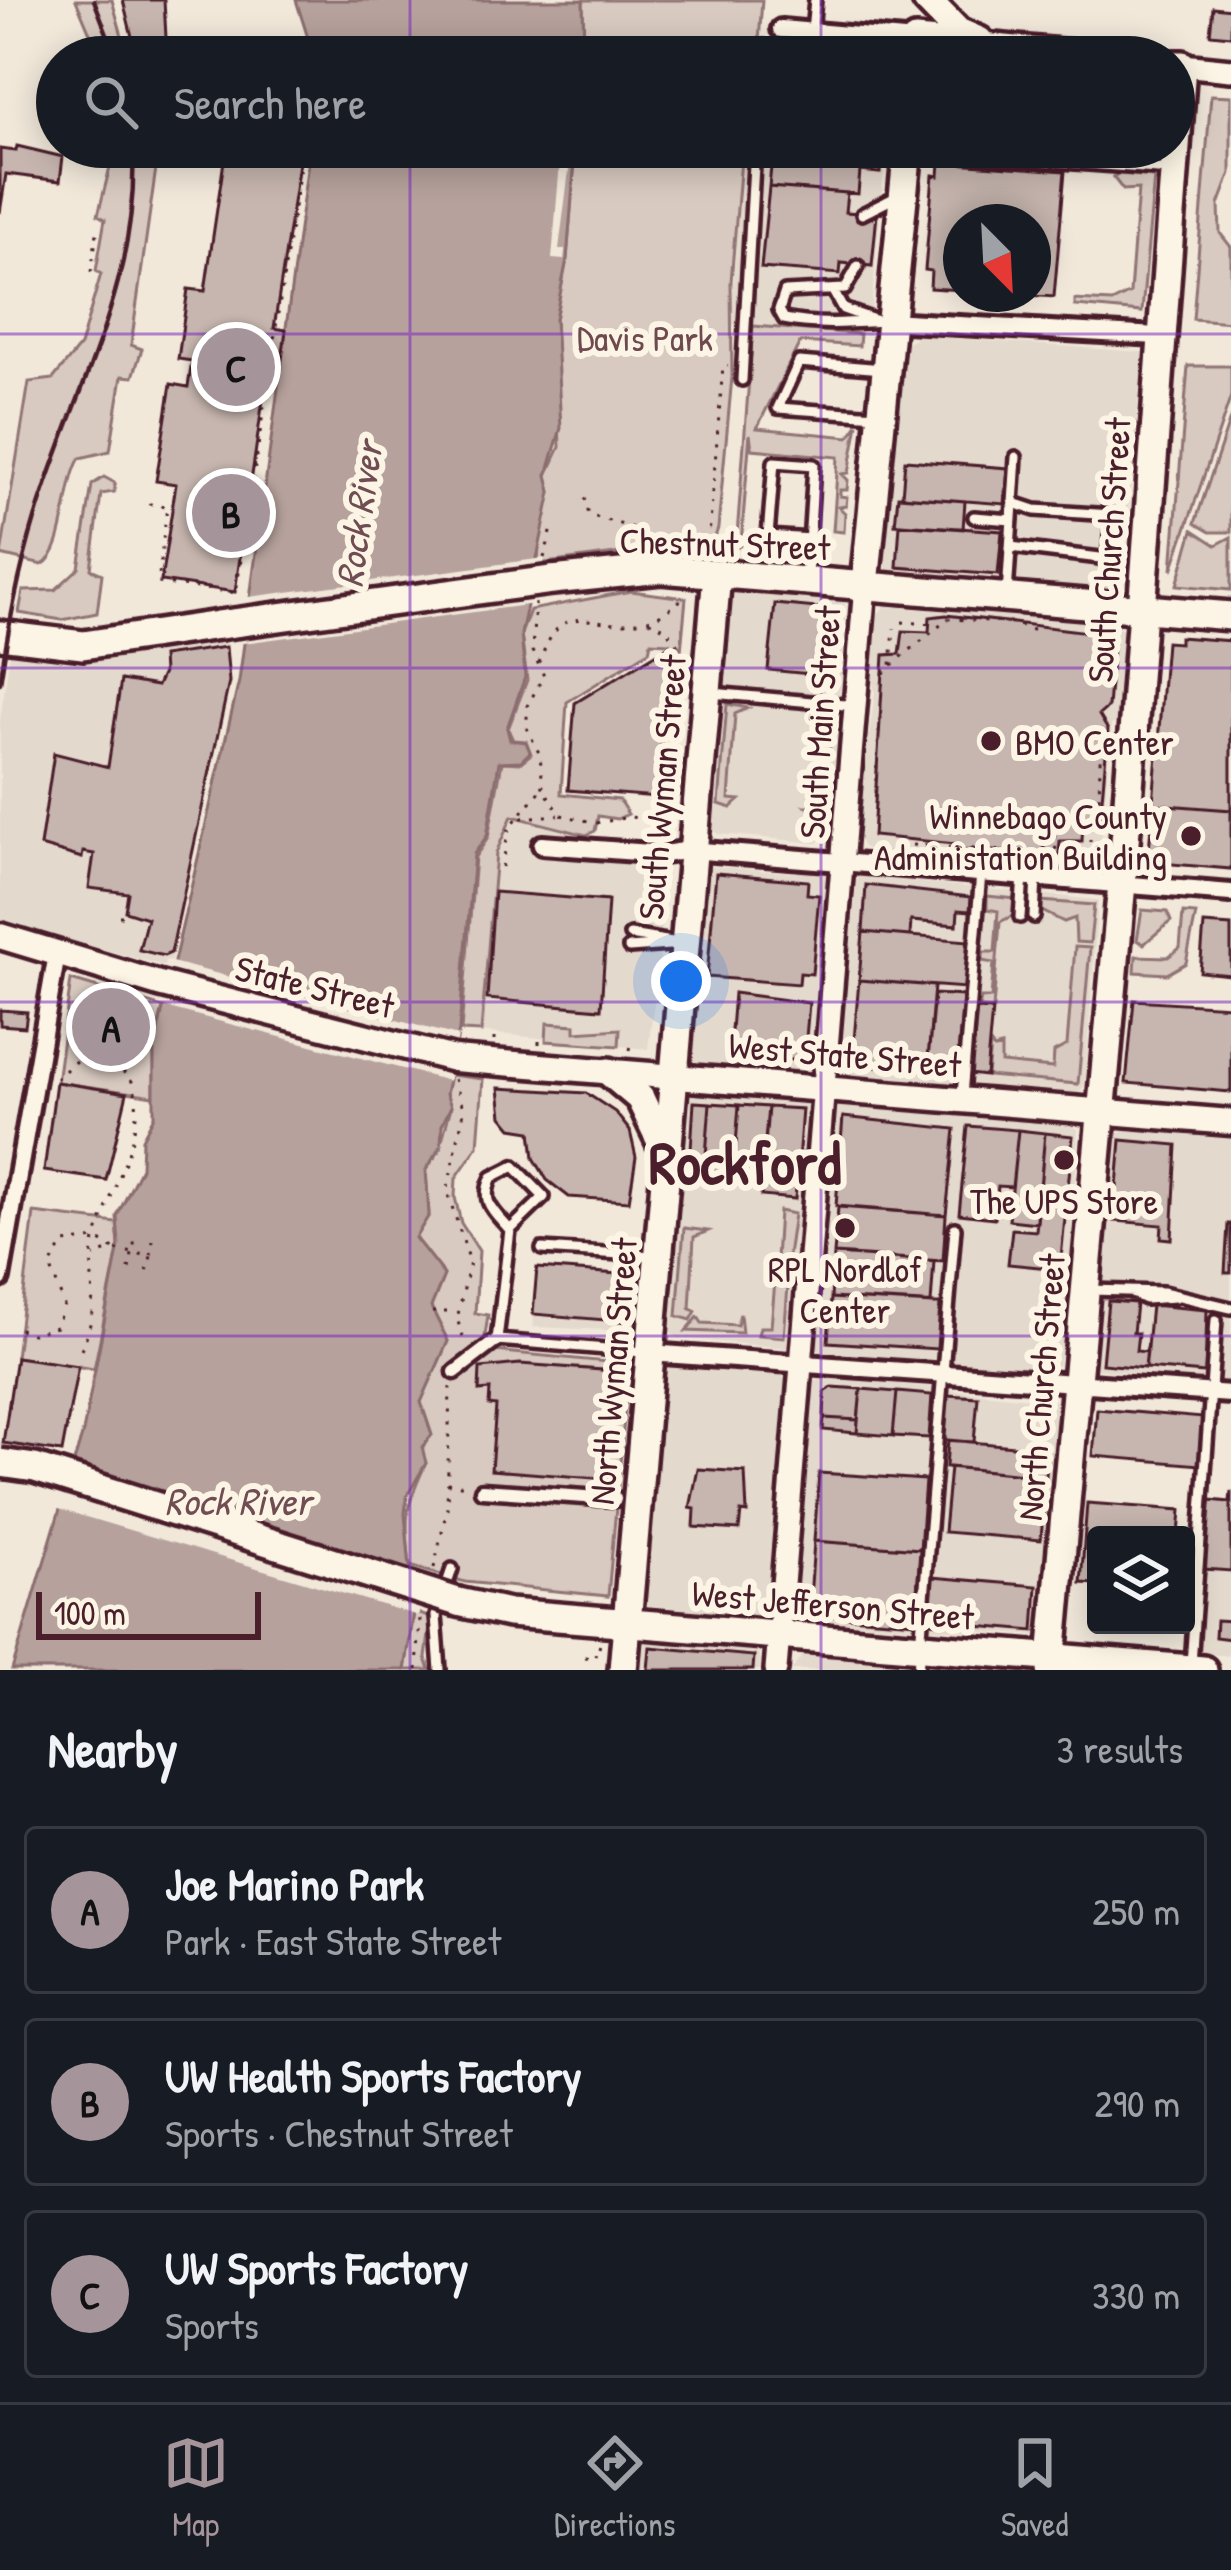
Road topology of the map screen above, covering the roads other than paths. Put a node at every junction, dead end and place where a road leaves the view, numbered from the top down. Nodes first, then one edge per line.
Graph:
1 (815, 0) edge
2 (923, 0) edge
3 (781, 29) dead end
4 (812, 32) junction
5 (836, 36) edge
6 (917, 36) edge
7 (968, 36) edge
8 (1195, 67) edge
9 (1231, 70) edge
10 (754, 168) edge
11 (906, 168) edge
12 (1148, 168) edge
13 (1173, 170) joint
14 (903, 195) junction
15 (862, 214) dead end
16 (858, 266) dead end
17 (834, 293) junction
18 (882, 321) junction
19 (1158, 336) junction
20 (883, 369) junction
21 (742, 380) dead end
22 (879, 415) junction
23 (1016, 457) dead end
24 (1013, 512) junction
25 (974, 517) dead end
26 (810, 539) junction
27 (1011, 551) junction
28 (717, 574) junction
29 (806, 582) junction
30 (865, 585) junction
31 (1006, 596) junction
32 (1140, 607) junction
33 (1231, 616) edge
34 (0, 635) edge
35 (704, 692) junction
36 (856, 706) junction
37 (542, 845) dead end
38 (690, 850) junction
39 (844, 862) junction
40 (981, 873) junction
41 (1030, 877) junction
42 (1122, 884) junction
43 (1231, 893) edge
44 (1020, 917) dead end
45 (1034, 917) dead end
46 (630, 935) dead end
47 (0, 936) edge
48 (683, 944) junction
49 (629, 948) dead end
50 (57, 954) junction
51 (454, 1068) joint
52 (609, 1072) junction
53 (673, 1077) junction
54 (826, 1088) junction
55 (961, 1100) junction
56 (1101, 1111) junction
57 (1231, 1122) edge
58 (666, 1162) junction
59 (7, 1195) edge
60 (955, 1228) dead end
61 (510, 1230) junction
62 (542, 1249) dead end
63 (657, 1256) junction
64 (0, 1278) edge
65 (1085, 1289) junction
66 (1231, 1308) edge
67 (1216, 1320) dead end
68 (497, 1340) junction
69 (649, 1353) junction
70 (804, 1365) junction
71 (455, 1372) road end
72 (944, 1373) junction
73 (1076, 1384) junction
74 (1211, 1392) junction
75 (1231, 1394) edge
76 (0, 1463) edge
77 (482, 1490) road end
78 (615, 1499) dead end
79 (452, 1569) dead end
80 (627, 1622) junction
81 (778, 1637) junction
82 (919, 1659) edge
83 (1052, 1664) edge
84 (1191, 1669) edge
85 (440, 1670) edge
86 (623, 1670) edge
87 (776, 1670) edge
88 (1203, 1670) edge

1 - 4 lane
2 - 6 main road
2 - 7 main road
3 - 4 street
4 - 5 street
8 - 9 street
10 - 21 lane
11 - 14 main road, South Main Street
12 - 13 lane
13 - 19 main road, South Church Street
14 - 15 lane
14 - 18 main road, South Main Street
16 - 17 lane
17 - 18 lane
17 - 18 lane
18 - 19 street
18 - 20 main road, South Main Street
19 - 32 main road, South Church Street
20 - 22 main road, South Main Street
20 - 22 lane
22 - 30 main road, South Main Street
23 - 24 lane
24 - 25 lane
24 - 27 lane
24 - 27 lane
26 - 26 lane
26 - 29 lane
27 - 31 lane
28 - 29 main road, Chestnut Street
28 - 34 main road, Chestnut Street, bridge
28 - 35 main road, South Wyman Street
29 - 30 main road, Chestnut Street
30 - 31 main road, Chestnut Street
30 - 36 street, South Main Street
31 - 32 main road, Chestnut Street
32 - 33 main road, Chestnut Street
32 - 42 main road, South Church Street
35 - 36 lane
35 - 38 main road, South Wyman Street
36 - 39 street, South Main Street
37 - 38 street
38 - 39 street
38 - 48 main road, South Wyman Street
39 - 40 street
39 - 54 street, South Main Street
40 - 41 street
40 - 55 lane
41 - 42 street
41 - 44 lane
41 - 45 lane
42 - 43 street
42 - 56 main road, South Church Street
46 - 48 lane
47 - 50 main road, State Street
48 - 49 lane
48 - 53 main road, South Wyman Street
50 - 51 main road, State Street
50 - 59 street
51 - 52 main road, West State Street
52 - 53 main road, West State Street
52 - 58 main road
53 - 54 main road, West State Street
53 - 58 main road, North Wyman Street
54 - 55 main road, West State Street
54 - 70 street, South Main Street
55 - 56 main road, West State Street
56 - 57 main road, West State Street
56 - 65 main road, North Church Street
58 - 63 main road, North Wyman Street
59 - 64 street
60 - 72 lane
61 - 61 lane
61 - 68 lane
62 - 63 lane
63 - 69 main road, North Wyman Street
65 - 66 lane
65 - 73 main road, North Church Street
67 - 74 lane
68 - 69 lane
68 - 71 street
69 - 70 street
69 - 80 main road, North Wyman Street
70 - 72 street
70 - 81 street, South Main Street
72 - 73 street
72 - 82 lane
73 - 74 street
73 - 83 main road, North Church Street
74 - 75 street
74 - 84 lane
76 - 80 main road, West Jefferson Street, bridge
77 - 78 street
79 - 85 lane
80 - 81 main road, West Jefferson Street
80 - 86 main road, North Wyman Street
81 - 82 main road, West Jefferson Street
81 - 87 street, South Main Street
82 - 83 main road, West Jefferson Street
83 - 84 main road, West Jefferson Street
84 - 88 main road, West Jefferson Street

